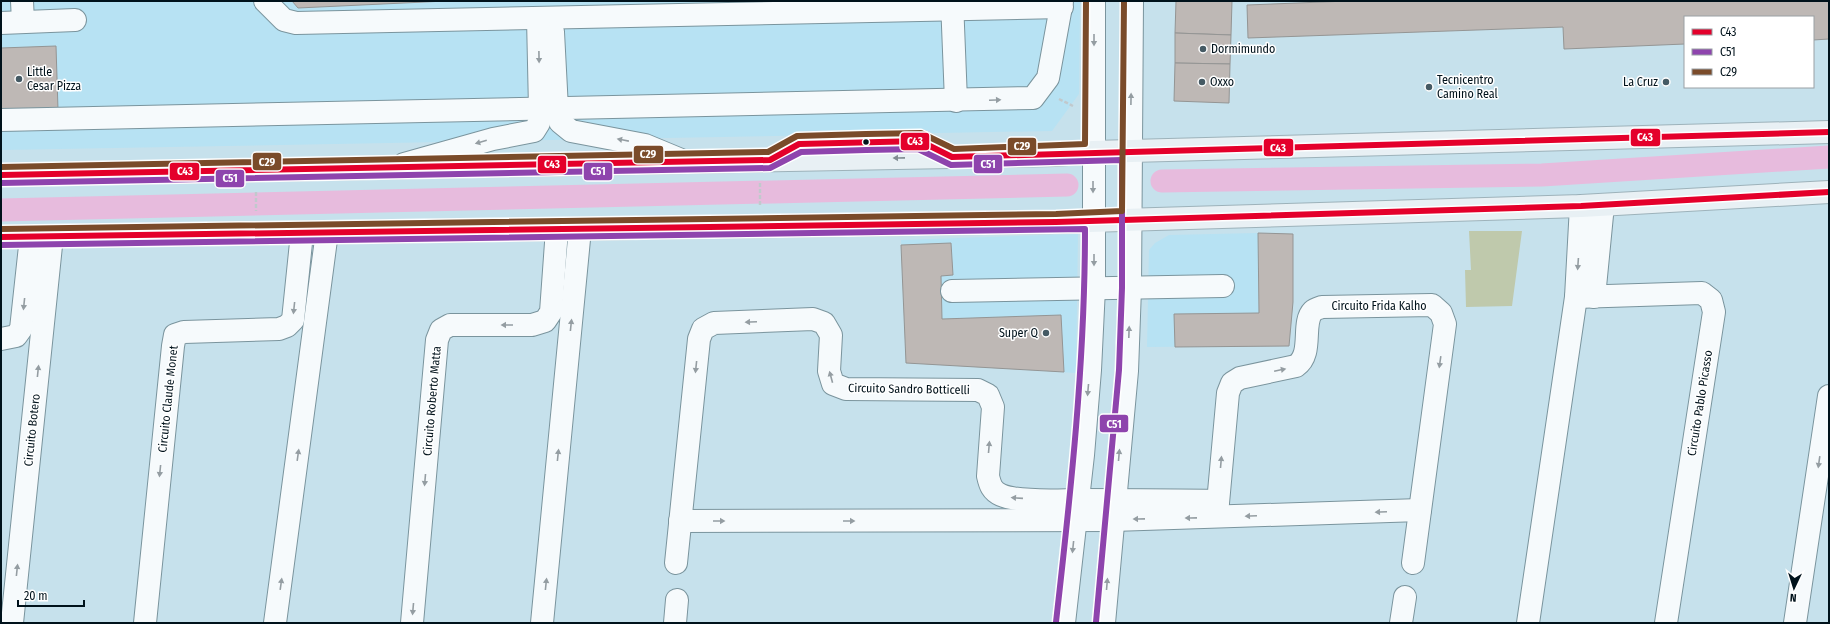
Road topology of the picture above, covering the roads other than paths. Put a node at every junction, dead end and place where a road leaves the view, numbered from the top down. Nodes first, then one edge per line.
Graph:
1 (265, 1) edge
2 (1094, 1) edge
3 (1132, 1) edge
4 (1062, 4) edge
5 (952, 5) edge
6 (23, 11) edge
7 (545, 18) junction
8 (75, 20) dead end
9 (1, 22) edge
10 (956, 101) junction
11 (549, 109) junction
12 (1, 120) edge
13 (534, 131) junction
14 (571, 131) junction
15 (1829, 132) edge
16 (1093, 152) junction
17 (1130, 152) junction
18 (686, 162) junction
19 (1, 165) edge
20 (391, 168) junction
21 (39, 174) junction
22 (1, 175) edge
23 (1829, 192) edge
24 (1604, 205) junction
25 (1581, 206) junction
26 (1130, 219) junction
27 (1093, 221) junction
28 (557, 229) junction
29 (580, 229) junction
30 (327, 232) junction
31 (302, 233) junction
32 (41, 236) junction
33 (1, 237) edge
34 (1223, 286) dead end
35 (1094, 288) junction
36 (1130, 288) junction
37 (952, 291) dead end
38 (1585, 297) junction
39 (1, 339) edge
40 (1829, 396) edge
41 (1217, 509) junction
42 (1077, 510) junction
43 (1114, 510) junction
44 (1420, 510) junction
45 (680, 521) junction
46 (676, 563) dead end
47 (1413, 563) dead end
48 (1405, 597) dead end
49 (677, 600) dead end
50 (12, 623) edge
51 (144, 623) edge
52 (275, 623) edge
53 (412, 623) edge
54 (542, 623) edge
55 (675, 623) edge
56 (1064, 623) edge
57 (1104, 623) edge
58 (1401, 623) edge
59 (1528, 623) edge
60 (1666, 623) edge
61 (1795, 623) edge

1 - 7 street
2 -> 16 street
17 -> 3 street
4 - 5 street
10 -> 4 street
5 - 7 street
5 - 10 street
6 - 8 street
6 - 9 street
7 - 11 street
10 - 11 street
11 - 12 street
11 - 13 street
11 - 14 street
13 - 14 street
13 -> 20 street
18 -> 14 street
15 - 17 main road
16 - 17 main road
16 -> 18 main road
16 -> 27 street
17 - 26 street
18 - 20 main road
19 - 21 street
20 - 21 main road
21 - 22 main road
23 - 24 main road
24 - 25 main road
24 - 38 street
25 - 26 main road
25 -> 38 street
26 - 27 main road
26 - 36 street
27 - 29 main road
27 -> 35 street
28 - 29 main road
28 - 30 main road
28 -> 53 street, Circuito Roberto Matta
54 -> 29 street
30 - 31 main road
52 -> 30 street
31 - 32 main road
31 -> 51 street, Circuito Claude Monet
32 - 33 main road
32 -> 39 street
50 -> 32 street, Circuito Botero
34 - 36 street
35 - 36 street
35 - 37 street
35 -> 42 street
43 -> 36 street
38 - 59 street
38 - 60 street, Circuito Pablo Picasso
40 -> 61 street
41 - 43 street
44 -> 41 street
41 -> 44 street, Circuito Frida Kalho
42 - 43 street
45 -> 42 street
42 -> 45 street, Circuito Sandro Botticelli
42 -> 56 street
57 -> 43 street
44 - 47 street, Circuito Frida Kalho
45 - 46 street, Circuito Sandro Botticelli
48 - 58 street
49 - 55 street

